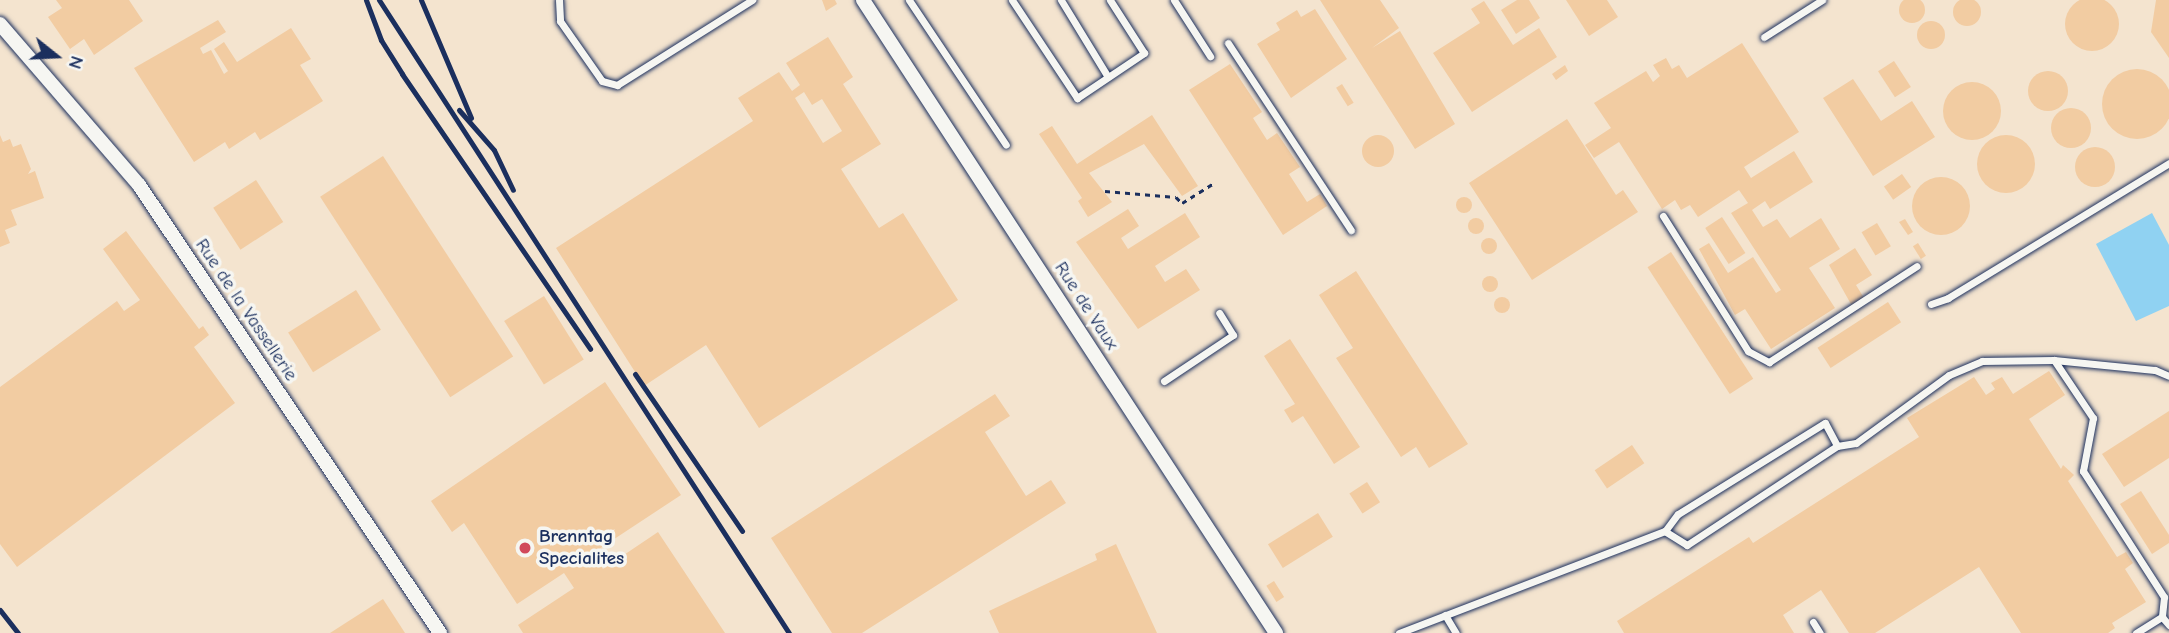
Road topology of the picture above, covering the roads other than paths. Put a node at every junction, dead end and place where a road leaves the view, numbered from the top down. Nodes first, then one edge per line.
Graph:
1 (559, 0) edge
2 (752, 0) edge
3 (863, 0) edge
4 (909, 0) edge
5 (1012, 0) edge
6 (1061, 0) edge
7 (1110, 0) edge
8 (1174, 0) edge
9 (1822, 0) edge
10 (0, 24) edge
11 (1764, 37) dead end
12 (1228, 43) dead end
13 (1210, 55) dead end
14 (1108, 77) junction
15 (1006, 145) dead end
16 (2169, 163) edge
17 (1663, 216) dead end
18 (1351, 230) dead end
19 (1917, 266) dead end
20 (1931, 304) dead end
21 (1219, 313) dead end
22 (2054, 360) junction
23 (2169, 376) edge
24 (1164, 381) dead end
25 (1838, 446) junction
26 (1665, 531) junction
27 (1445, 615) junction
28 (2162, 617) junction
29 (1813, 622) dead end
30 (1419, 625) junction
31 (2169, 625) edge
32 (440, 633) edge
33 (1276, 633) edge
34 (1399, 633) edge
35 (1423, 633) edge
36 (1456, 633) edge
37 (1820, 633) edge
38 (2136, 633) edge

1 - 2 lane
3 - 33 street, Rue de Vaux
4 - 15 lane
5 - 14 lane
6 - 14 lane
7 - 14 lane
8 - 13 lane
9 - 11 lane
10 - 32 street, Rue de la Vassellerie
12 - 18 lane
16 - 20 lane
17 - 19 lane
21 - 24 lane
22 - 23 lane
22 - 25 lane
22 - 28 lane
25 - 26 lane
25 - 26 lane
26 - 27 lane
27 - 30 lane
27 - 36 lane
28 - 31 lane
28 - 38 lane
29 - 37 lane
30 - 34 lane
30 - 35 lane

